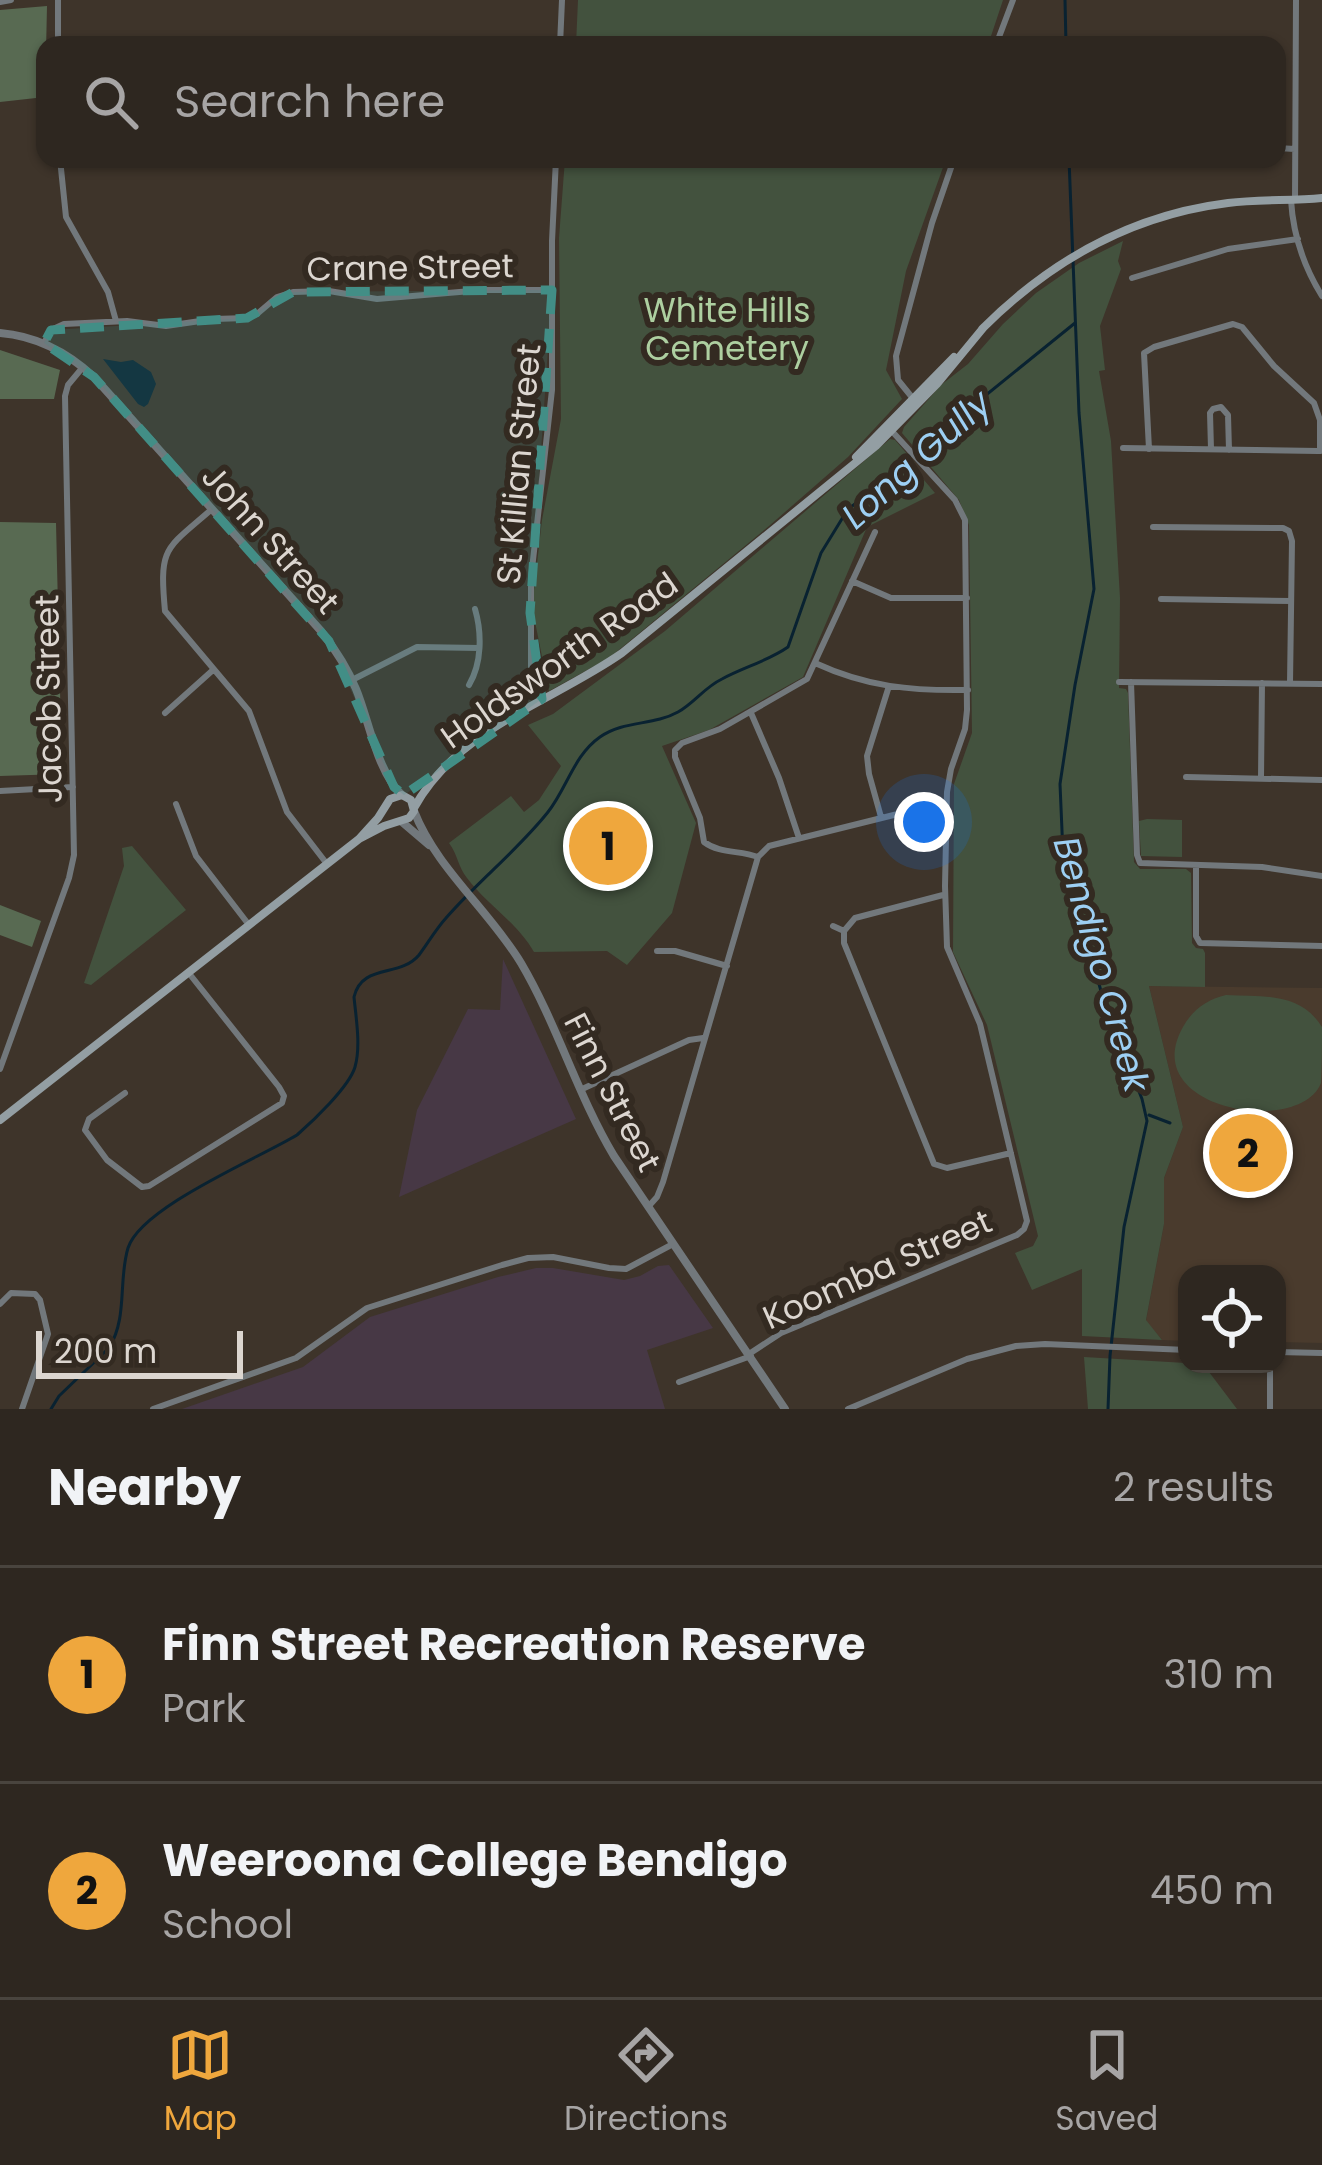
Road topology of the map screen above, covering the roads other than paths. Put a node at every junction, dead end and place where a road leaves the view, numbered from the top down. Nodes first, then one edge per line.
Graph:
1 (11, 0) edge
2 (58, 0) edge
3 (562, 0) edge
4 (1296, 0) edge
5 (0, 2) edge
6 (1011, 2) edge
7 (58, 36) edge
8 (560, 36) edge
9 (999, 36) edge
10 (1286, 148) edge
11 (1295, 148) junction
12 (61, 168) edge
13 (556, 168) edge
14 (951, 168) edge
15 (1293, 200) junction
16 (1322, 200) edge
17 (1298, 239) junction
18 (1132, 278) dead end
19 (552, 290) junction
20 (1322, 296) edge
21 (116, 321) junction
22 (0, 333) edge
23 (44, 343) junction
24 (82, 367) junction
25 (915, 401) junction
26 (889, 428) junction
27 (1123, 448) dead end
28 (1149, 449) junction
29 (1211, 449) junction
30 (1228, 449) junction
31 (1321, 451) edge
32 (212, 509) junction
33 (1154, 526) dead end
34 (875, 532) dead end
35 (852, 581) junction
36 (967, 598) junction
37 (1161, 599) dead end
38 (1291, 601) junction
39 (475, 609) dead end
40 (479, 648) junction
41 (815, 663) junction
42 (214, 670) junction
43 (352, 680) junction
44 (1119, 682) dead end
45 (1131, 682) junction
46 (1262, 683) junction
47 (1290, 683) junction
48 (1322, 684) edge
49 (469, 685) dead end
50 (889, 686) junction
51 (968, 690) junction
52 (542, 699) junction
53 (165, 712) dead end
54 (750, 712) junction
55 (384, 769) junction
56 (445, 769) junction
57 (1186, 777) dead end
58 (1261, 778) junction
59 (1322, 779) edge
60 (73, 787) junction
61 (0, 791) edge
62 (403, 795) junction
63 (946, 802) junction
64 (176, 804) dead end
65 (387, 804) junction
66 (414, 809) junction
67 (881, 818) junction
68 (399, 822) junction
69 (800, 838) junction
70 (359, 839) junction
71 (435, 850) junction
72 (758, 857) junction
73 (327, 864) junction
74 (1196, 866) junction
75 (1322, 876) edge
76 (945, 895) junction
77 (249, 925) junction
78 (833, 926) dead end
79 (844, 931) junction
80 (1322, 946) edge
81 (657, 952) dead end
82 (727, 966) junction
83 (188, 972) junction
84 (704, 1039) junction
85 (0, 1070) edge
86 (580, 1090) junction
87 (125, 1093) dead end
88 (2, 1115) edge
89 (1011, 1153) junction
90 (648, 1207) junction
91 (673, 1244) junction
92 (0, 1304) edge
93 (1178, 1350) edge
94 (1286, 1352) edge
95 (1322, 1353) edge
96 (750, 1355) junction
97 (1270, 1373) edge
98 (679, 1382) dead end
99 (22, 1409) edge
100 (153, 1409) edge
101 (789, 1409) edge
102 (848, 1409) edge
103 (1270, 1409) edge

1 - 5 street
2 - 7 street
3 - 8 street
4 - 11 street
6 - 9 street
10 - 11 street
11 - 15 street
12 - 21 street
13 - 19 street, St Killian Street
14 - 25 street
15 - 16 main road, Holdsworth Road
15 - 17 street
15 - 25 main road, Holdsworth Road
17 - 18 street
17 - 20 street
19 - 21 street, Crane Street
19 - 52 street, St Killian Street
21 - 23 street, Crane Street
22 - 23 street
23 - 24 street
24 - 32 street, John Street
24 - 60 street, Jacob Street
25 - 26 main road, Holdsworth Road
26 - 36 street
26 - 52 main road, Holdsworth Road
27 - 28 street
28 - 29 street
28 - 31 street
29 - 30 street
29 - 30 street
30 - 31 street
32 - 42 street
32 - 43 street, John Street
33 - 38 street
34 - 35 street
35 - 36 street
35 - 41 street
36 - 51 street
37 - 38 street
38 - 47 street
39 - 40 street
40 - 43 street
40 - 49 street
41 - 50 street
41 - 54 street
42 - 53 street
42 - 73 street
43 - 55 street, John Street
44 - 45 street
45 - 46 street
45 - 74 street
46 - 47 street
46 - 58 street
47 - 48 street
50 - 51 street
50 - 67 street
51 - 63 street
52 - 56 main road, Holdsworth Road
54 - 69 street
54 - 72 street
55 - 62 street, John Street
55 - 65 street, John Street
56 - 62 main road, Holdsworth Road
56 - 66 main road, Holdsworth Road
57 - 58 street
58 - 59 street
60 - 61 street
60 - 85 street, Jacob Street
62 - 65 main road
62 - 66 main road
63 - 67 street
63 - 76 street
64 - 77 street
65 - 68 main road
65 - 70 main road
66 - 68 main road
66 - 71 street, Finn Street
67 - 69 street
68 - 70 main road
68 - 71 street, Finn Street
69 - 72 street
70 - 73 main road
71 - 86 street, Finn Street
72 - 82 street
73 - 77 main road
74 - 75 street
74 - 80 street
76 - 79 street
76 - 89 street
77 - 83 main road
78 - 79 street
79 - 89 street
81 - 82 street
82 - 84 street
83 - 87 street
83 - 88 main road
84 - 86 street
84 - 90 street
86 - 90 street, Finn Street
89 - 96 street, Koomba Street
90 - 91 street, Finn Street
91 - 96 street, Finn Street
91 - 100 street
92 - 99 street
93 - 102 street
94 - 95 street
96 - 98 street, Koomba Street
96 - 101 street, Finn Street
97 - 103 street

